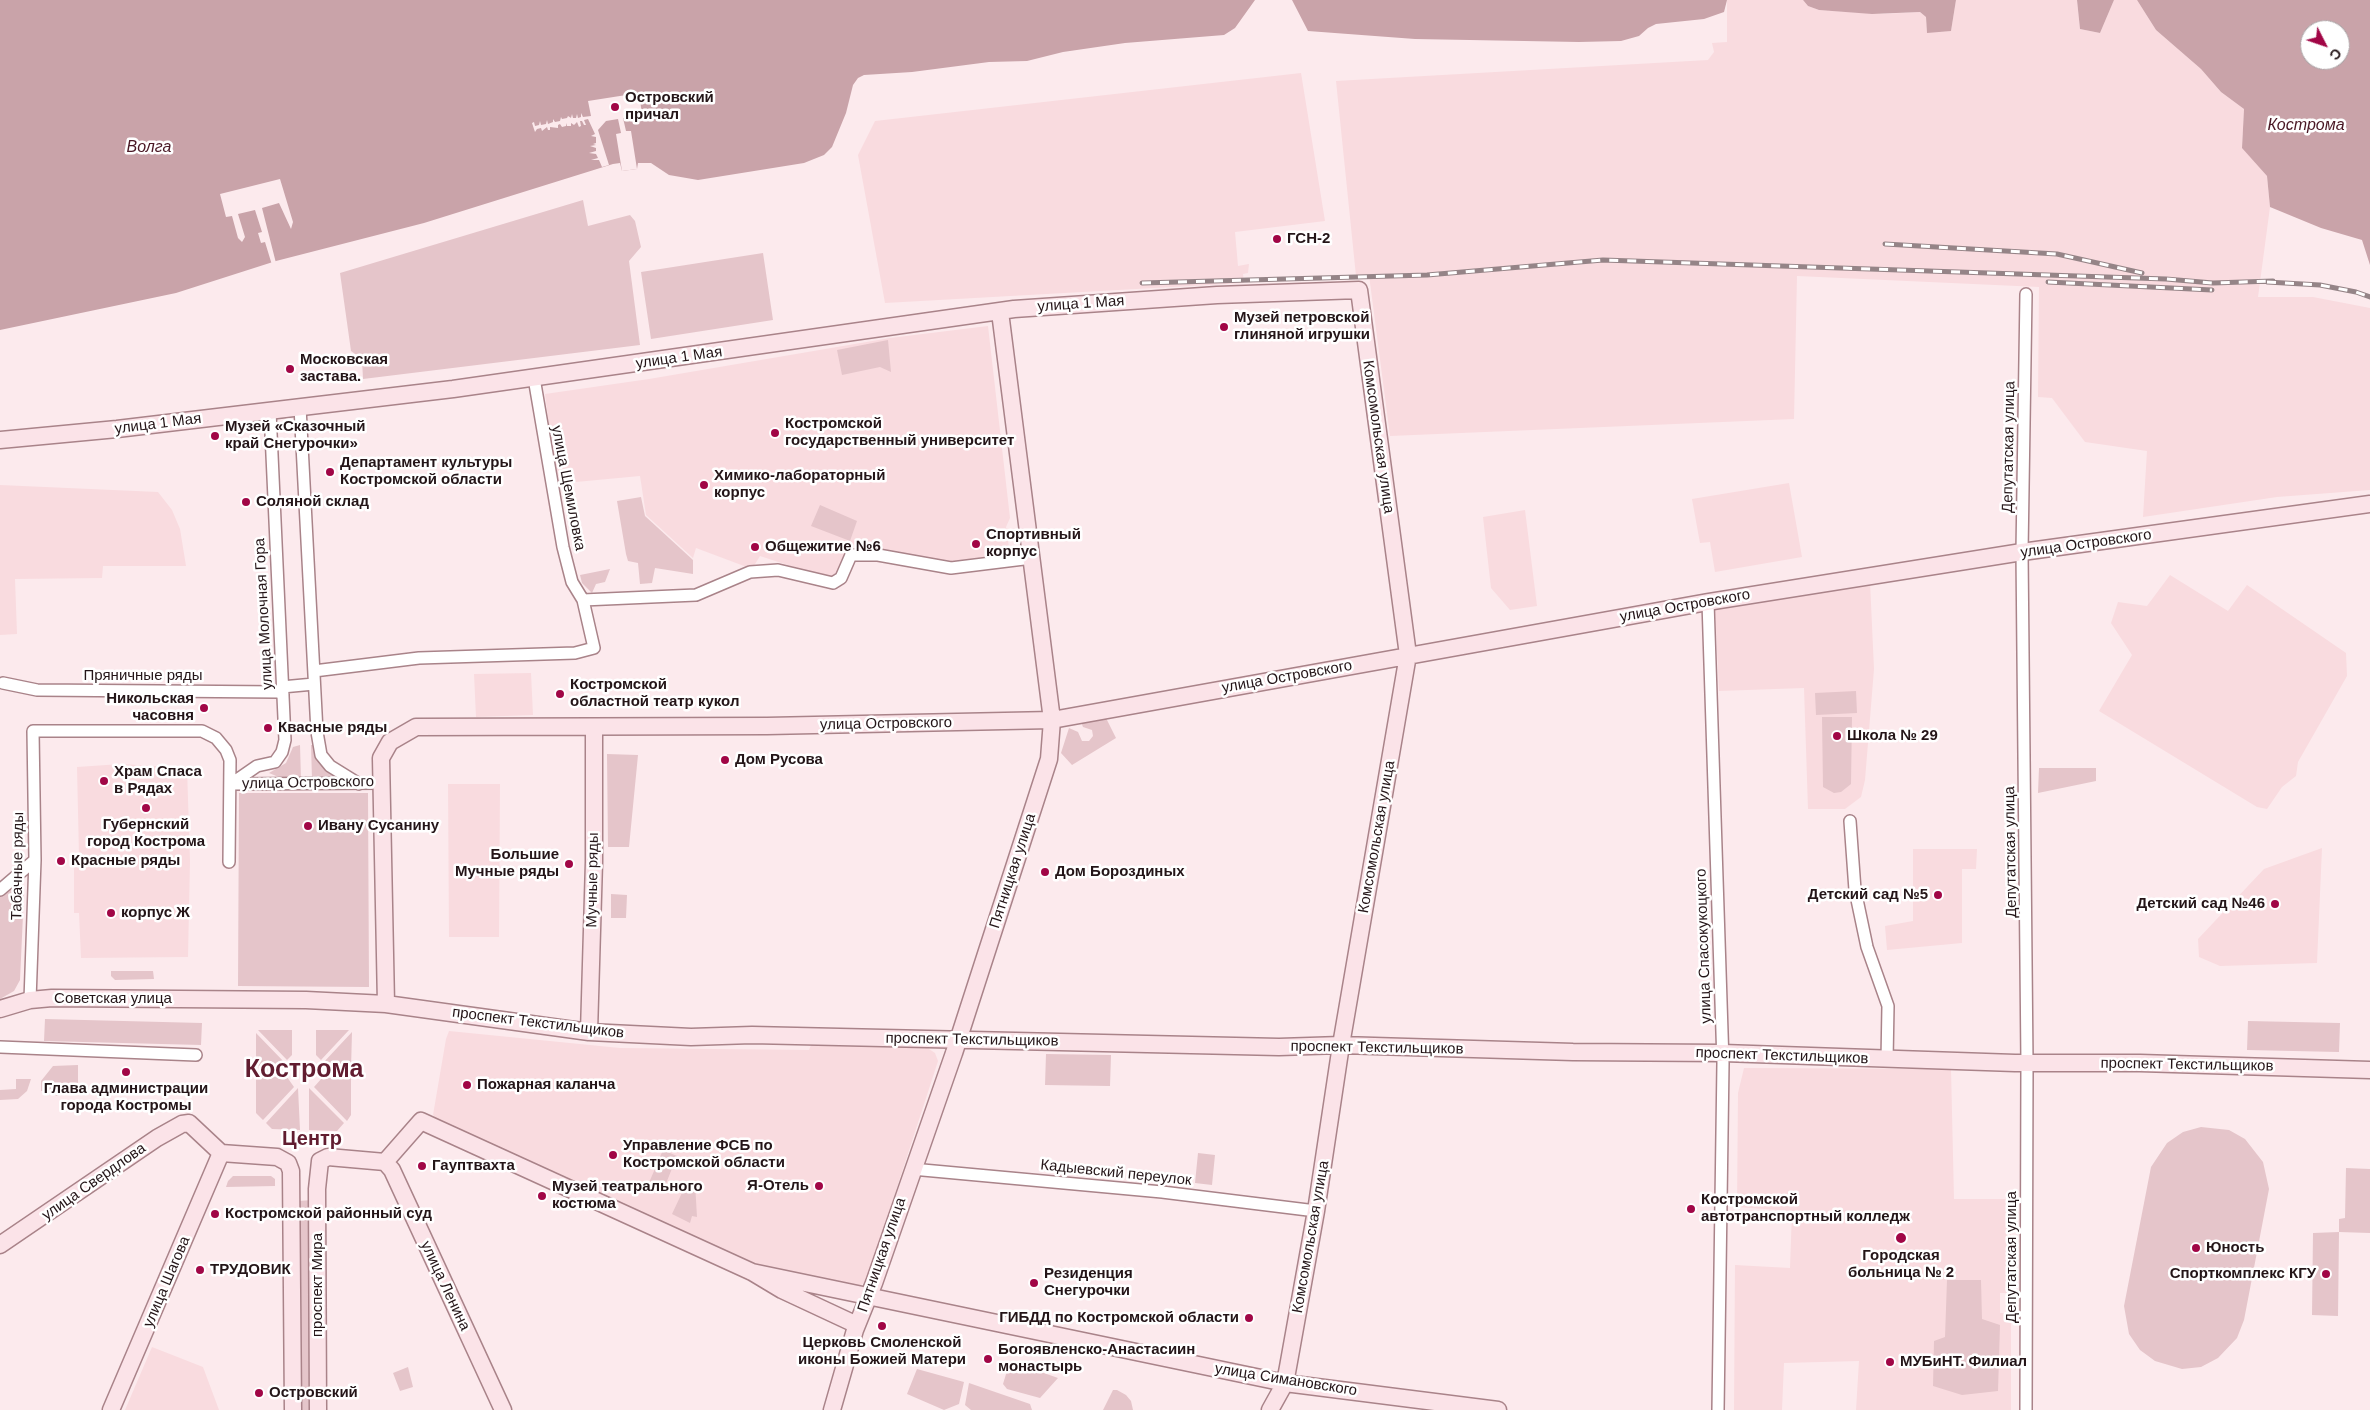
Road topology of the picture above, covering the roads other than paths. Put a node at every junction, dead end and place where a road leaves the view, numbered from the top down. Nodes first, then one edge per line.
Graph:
1 (1360, 290) joint
2 (2026, 294) dead end
3 (1000, 312) junction
4 (534, 378) junction
5 (300, 407) junction
6 (270, 411) junction
7 (0, 440) edge
8 (2370, 504) edge
9 (2022, 552) junction
10 (1032, 558) junction
11 (583, 600) junction
12 (1708, 602) junction
13 (1408, 655) junction
14 (314, 671) junction
15 (3, 683) dead end
16 (314, 684) junction
17 (282, 691) junction
18 (1052, 720) junction
19 (594, 727) junction
20 (380, 783) junction
21 (231, 784) junction
22 (360, 784) junction
23 (1850, 821) dead end
24 (35, 860) junction
25 (230, 862) dead end
26 (0, 890) edge
27 (30, 1000) junction
28 (386, 1004) junction
29 (0, 1009) edge
30 (590, 1032) junction
31 (957, 1040) junction
32 (1341, 1044) junction
33 (0, 1047) edge
34 (1723, 1053) junction
35 (196, 1055) dead end
36 (1887, 1060) junction
37 (2028, 1063) junction
38 (2370, 1070) edge
39 (221, 1153) junction
40 (385, 1162) junction
41 (912, 1169) junction
42 (1316, 1211) junction
43 (0, 1246) edge
44 (752, 1272) junction
45 (868, 1297) junction
46 (857, 1325) junction
47 (1285, 1383) junction
48 (111, 1410) edge
49 (293, 1410) edge
50 (318, 1410) edge
51 (503, 1410) edge
52 (832, 1410) edge
53 (1270, 1410) edge
54 (1280, 1410) edge
55 (1498, 1410) edge
56 (1718, 1410) edge
57 (2026, 1410) edge

1 - 3 street, улица 1 Мая
1 - 13 street, Комсомольская улица
2 - 9 street, Депутатская улица
3 - 4 street, улица 1 Мая
3 - 10 street, Пятницкая улица
4 - 5 street, улица 1 Мая
4 - 11 street, улица Щемиловка
5 - 6 street, улица 1 Мая
5 - 14 street
6 - 7 street, улица 1 Мая
6 - 17 street, улица Молочная Гора
8 - 9 street, улица Островского
9 - 12 street, улица Островского
9 - 37 street, Депутатская улица
10 - 11 street
10 - 18 street, Пятницкая улица
11 - 14 street, улица Щемиловка
12 - 13 street, улица Островского
12 - 34 street, улица Спасокукоцкого
13 - 18 street, улица Островского
13 - 32 street, Комсомольская улица
14 - 16 street
15 - 17 street, Пряничные ряды
16 - 17 street, Пряничные ряды
16 - 22 street
17 - 21 street, улица Молочная Гора
18 - 19 street, улица Островского
18 - 31 street, Пятницкая улица
19 - 20 street, улица Островского
19 - 30 street, Мучные ряды
20 - 22 street, улица Островского
20 - 28 street
21 - 22 street, улица Островского
21 - 24 street, Табачные ряды
21 - 25 street
23 - 36 street
24 - 26 street
24 - 27 street, Табачные ряды
27 - 28 street, Советская улица
27 - 29 street, Советская улица
28 - 30 street, проспект Текстильщиков
30 - 31 street, проспект Текстильщиков
31 - 32 street, проспект Текстильщиков
31 - 41 street, Пятницкая улица
32 - 34 street, проспект Текстильщиков
32 - 42 street, Комсомольская улица
33 - 35 street
34 - 36 street, проспект Текстильщиков
34 - 56 street, улица Спасокукоцкого
36 - 37 street, проспект Текстильщиков
37 - 38 street, проспект Текстильщиков
37 - 57 street, Депутатская улица
39 - 43 street, улица Свердлова
39 - 48 street, улица Шагова
39 - 49 street, проспект Мира
40 - 44 street, улица Симановского
40 - 50 street, проспект Мира
40 - 51 street, улица Ленина
41 - 42 street, Кадыевский переулок
41 - 45 street, Пятницкая улица
42 - 47 street, Комсомольская улица
44 - 45 street, улица Симановского
44 - 46 street, улица Симановского
45 - 46 street, Пятницкая улица
45 - 47 street, улица Симановского
46 - 52 street, Пятницкая улица
47 - 53 street, Комсомольская улица
47 - 54 street, Комсомольская улица
47 - 55 street, улица Симановского

